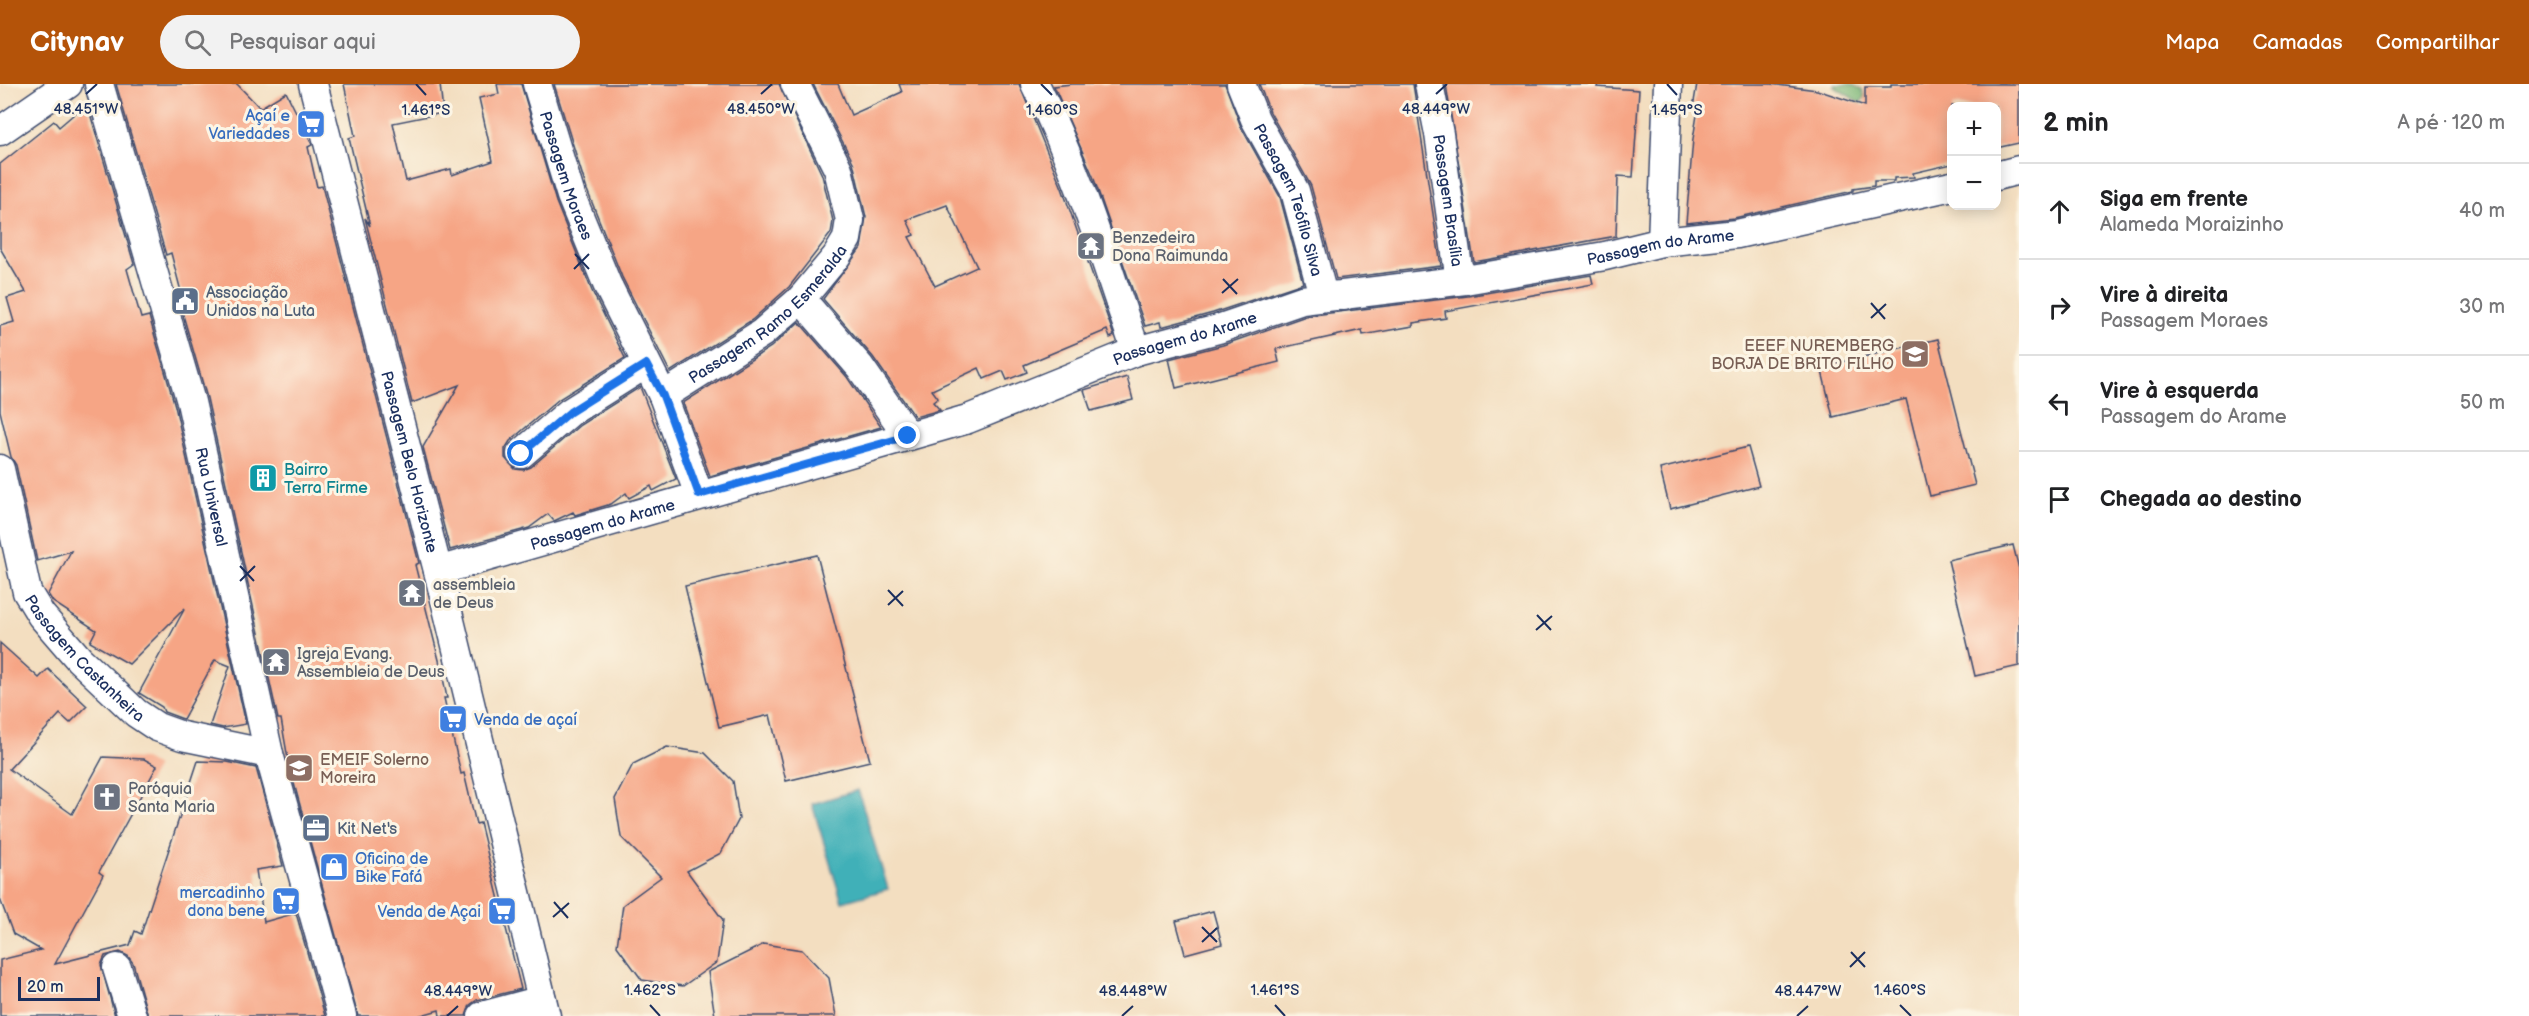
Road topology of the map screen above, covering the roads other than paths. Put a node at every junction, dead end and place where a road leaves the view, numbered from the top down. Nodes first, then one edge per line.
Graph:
1 (68, 84) edge
2 (99, 84) edge
3 (313, 84) edge
4 (537, 84) edge
5 (795, 84) edge
6 (1035, 84) edge
7 (1241, 84) edge
8 (1429, 84) edge
9 (1668, 84) edge
10 (0, 131) edge
11 (2019, 170) edge
12 (2001, 175) edge
13 (1947, 187) edge
14 (1662, 242) junction
15 (1465, 280) junction
16 (1347, 296) junction
17 (801, 299) junction
18 (1136, 351) junction
19 (646, 364) junction
20 (663, 396) junction
21 (908, 436) junction
22 (521, 454) dead end
23 (0, 469) edge
24 (699, 495) junction
25 (438, 571) junction
26 (268, 754) junction
27 (117, 968) dead end
28 (544, 1008) edge
29 (132, 1016) edge
30 (342, 1016) edge
31 (482, 1016) edge

1 - 10 street
2 - 26 street, Rua Universal
3 - 25 street, Passagem Belo Horizonte
4 - 19 street, Passagem Moraes
5 - 17 street, Passagem Ramo Esmeralda
6 - 18 street
7 - 16 street, Passagem Teófilo Silva
8 - 15 street, Passagem Brasília
9 - 14 street
11 - 12 street
13 - 14 street, Passagem do Arame
14 - 15 street, Passagem do Arame
15 - 16 street, Passagem do Arame
16 - 18 street, Passagem do Arame
17 - 20 street, Passagem Ramo Esmeralda
17 - 21 street
18 - 21 street, Passagem do Arame
19 - 20 street, Passagem Moraes
19 - 22 street
20 - 24 street, Passagem Moraes
21 - 24 street, Passagem do Arame
23 - 26 street, Passagem Castanheira
24 - 25 street, Passagem do Arame
25 - 28 street, Passagem Belo Horizonte
26 - 30 street, Rua Universal
27 - 29 street
28 - 31 street

